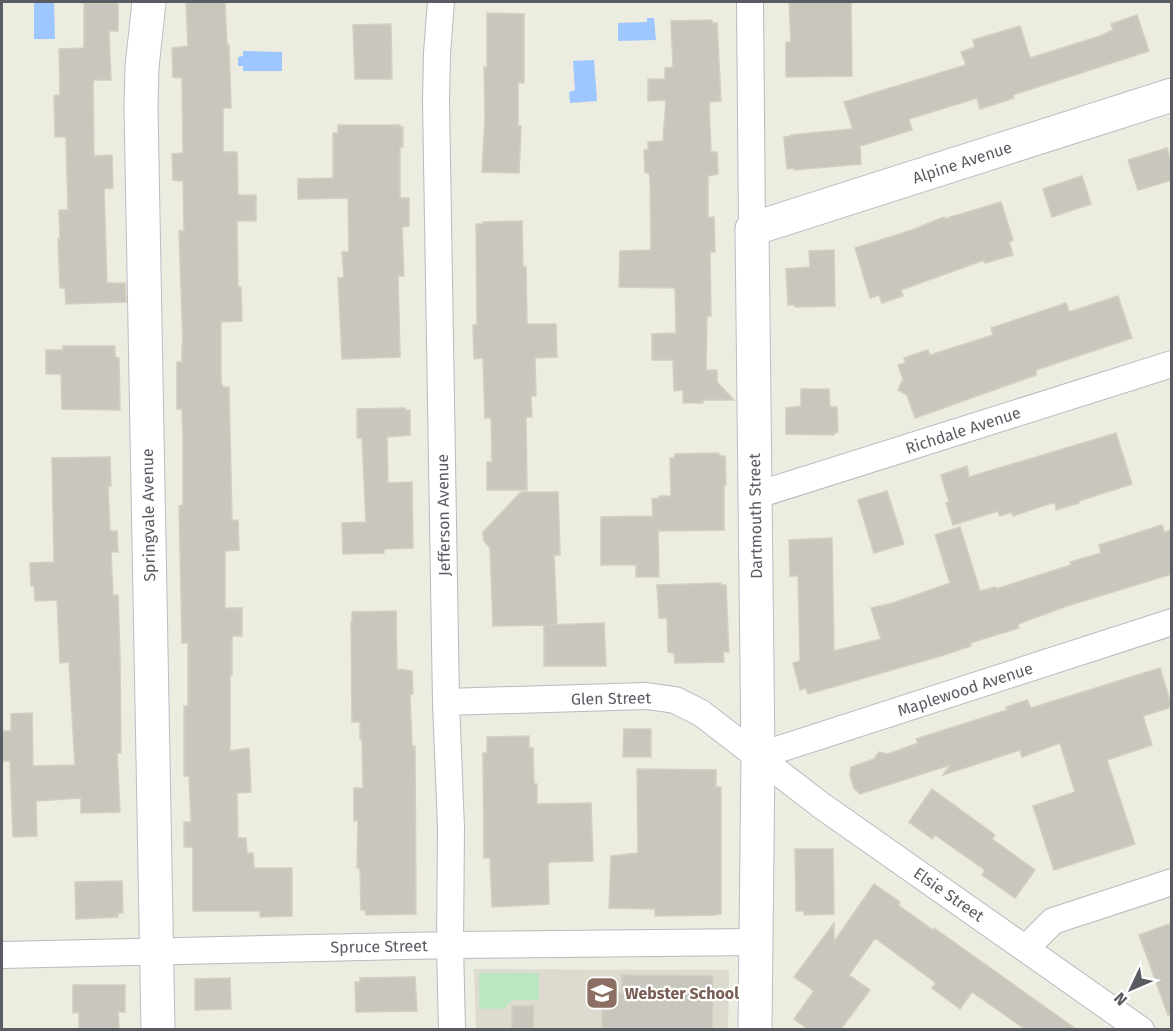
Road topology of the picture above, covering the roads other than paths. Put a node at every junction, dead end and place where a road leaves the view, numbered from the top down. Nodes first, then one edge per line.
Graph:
1 (149, 2) edge
2 (441, 2) edge
3 (750, 2) edge
4 (1172, 95) edge
5 (752, 229) junction
6 (1172, 364) edge
7 (754, 496) junction
8 (1172, 622) edge
9 (446, 702) junction
10 (758, 756) junction
11 (1172, 882) edge
12 (756, 942) junction
13 (450, 945) junction
14 (1026, 948) junction
15 (156, 951) junction
16 (2, 956) edge
17 (158, 1029) edge
18 (452, 1029) edge
19 (755, 1029) edge
20 (1141, 1029) edge

1 - 15 street, Springvale Avenue
2 - 9 street, Jefferson Avenue
3 - 5 street, Dartmouth Street
4 - 5 street, Alpine Avenue
5 - 7 street, Dartmouth Street
6 - 7 street, Richdale Avenue
7 - 10 street, Dartmouth Street
8 - 10 street, Maplewood Avenue
9 - 10 street, Glen Street
9 - 13 street, Jefferson Avenue
10 - 12 street, Dartmouth Street
10 - 14 street, Elsie Street
11 - 14 street
12 - 13 street, Spruce Street
12 - 19 street, Dartmouth Street
13 - 15 street, Spruce Street
13 - 18 street, Jefferson Avenue
14 - 20 street, Elsie Street
15 - 16 street, Spruce Street
15 - 17 street, Springvale Avenue

